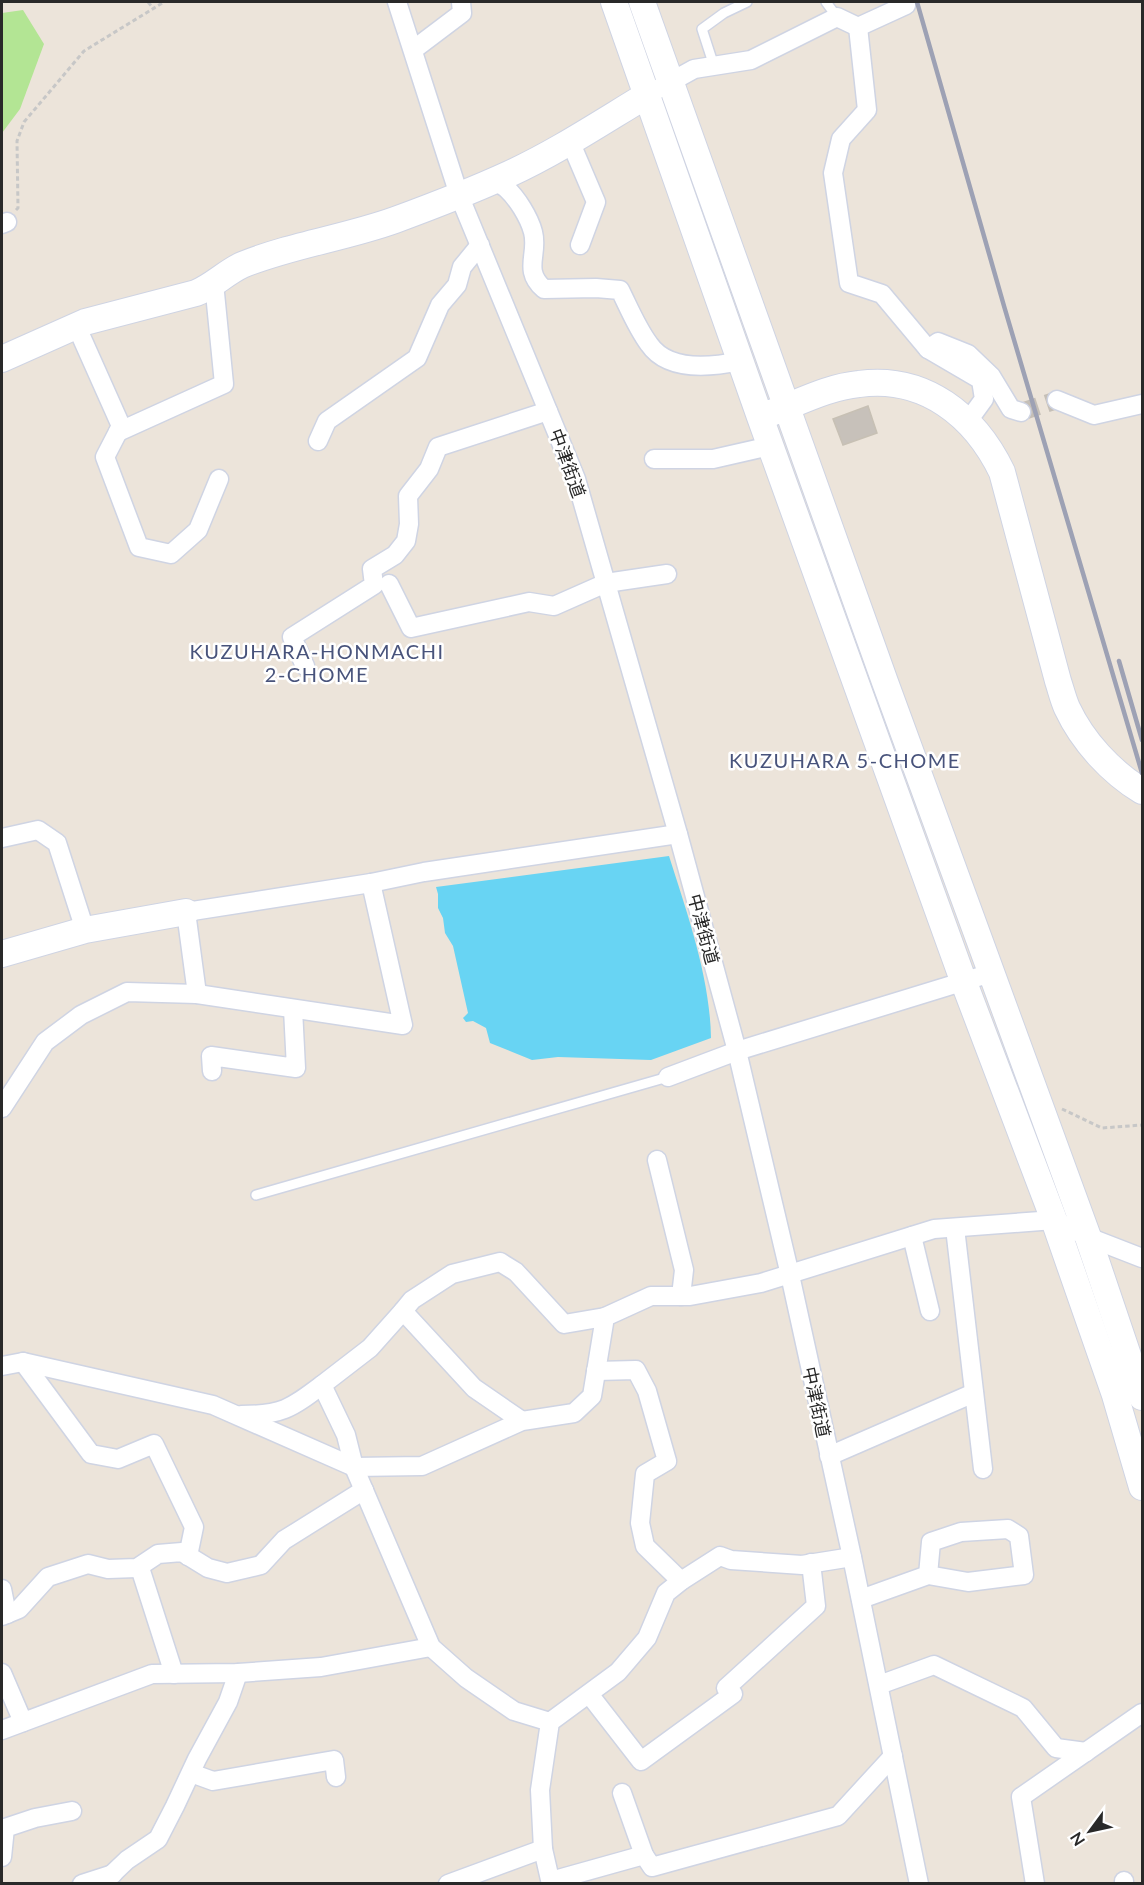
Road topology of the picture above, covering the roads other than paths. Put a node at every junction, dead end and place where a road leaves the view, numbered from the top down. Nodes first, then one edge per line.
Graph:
1 (397, 2) edge
2 (461, 2) edge
3 (614, 2) edge
4 (642, 2) edge
5 (747, 2) edge
6 (826, 2) edge
7 (906, 5) dead end
8 (837, 18) junction
9 (858, 27) junction
10 (413, 50) junction
11 (714, 66) junction
12 (670, 83) junction
13 (647, 95) junction
14 (570, 141) junction
15 (493, 180) junction
16 (459, 195) junction
17 (480, 245) junction
18 (580, 245) dead end
19 (214, 283) junction
20 (76, 325) junction
21 (928, 349) junction
22 (2, 359) edge
23 (740, 361) junction
24 (1057, 400) tunnel mouth
25 (1143, 404) edge
26 (786, 407) junction
27 (548, 411) junction
28 (1021, 412) dead end
29 (760, 417) junction
30 (968, 421) junction
31 (118, 432) junction
32 (318, 441) dead end
33 (770, 446) junction
34 (654, 459) dead end
35 (219, 479) dead end
36 (667, 574) dead end
37 (606, 583) junction
38 (389, 584) dead end
39 (305, 666) dead end
40 (1143, 791) edge
41 (678, 834) junction
42 (2, 838) edge
43 (371, 883) junction
44 (186, 912) junction
45 (85, 930) junction
46 (2, 954) edge
47 (991, 973) junction
48 (963, 980) junction
49 (197, 994) junction
50 (293, 1009) junction
51 (737, 1051) junction
52 (212, 1071) dead end
53 (668, 1077) joint
54 (2, 1108) edge
55 (657, 1160) dead end
56 (256, 1195) dead end
57 (1054, 1220) junction
58 (955, 1228) junction
59 (912, 1236) junction
60 (1088, 1237) junction
61 (1143, 1258) edge
62 (790, 1275) junction
63 (681, 1296) junction
64 (403, 1311) junction
65 (930, 1311) dead end
66 (605, 1317) junction
67 (23, 1362) junction
68 (2, 1366) edge
69 (596, 1371) junction
70 (322, 1385) junction
71 (974, 1393) junction
72 (1143, 1397) edge
73 (236, 1415) junction
74 (522, 1421) junction
75 (829, 1456) junction
76 (354, 1467) junction
77 (983, 1469) dead end
78 (1143, 1487) edge
79 (364, 1490) junction
80 (188, 1556) junction
81 (852, 1557) junction
82 (811, 1563) junction
83 (141, 1571) dead end
84 (928, 1575) junction
85 (681, 1581) junction
86 (2, 1589) edge
87 (861, 1599) junction
88 (4, 1615) edge
89 (431, 1647) junction
90 (2, 1673) edge
91 (238, 1673) junction
92 (174, 1674) junction
93 (879, 1685) junction
94 (589, 1694) junction
95 (1143, 1713) edge
96 (23, 1722) junction
97 (550, 1722) junction
98 (2, 1730) edge
99 (1086, 1752) junction
100 (893, 1756) junction
101 (191, 1773) junction
102 (336, 1777) dead end
103 (622, 1793) dead end
104 (72, 1811) dead end
105 (543, 1849) junction
106 (644, 1855) junction
107 (2, 1857) edge
108 (109, 1879) edge
109 (551, 1882) edge
110 (82, 1884) edge
111 (448, 1884) edge
112 (919, 1884) edge
113 (1035, 1884) edge

1 - 10 street, 中津街道
2 - 10 street
3 - 13 street
4 - 12 street
5 - 11 lane
6 - 8 lane
7 - 9 street
8 - 9 street
8 - 11 street
9 - 21 street
10 - 16 street, 中津街道
11 - 12 street
12 - 13 street
12 - 26 street
13 - 14 street
13 - 23 street
14 - 15 street
14 - 18 street
15 - 16 street
15 - 23 street
16 - 17 street, 中津街道
16 - 19 street
17 - 27 street, 中津街道
17 - 32 street
19 - 20 street
19 - 31 street
20 - 22 street
20 - 31 street
21 - 28 street
21 - 30 street
23 - 29 street
24 - 25 street
26 - 29 street
26 - 30 street
26 - 47 street
27 - 37 street, 中津街道
27 - 39 street
29 - 33 street
30 - 40 street
31 - 35 street
33 - 34 street
33 - 48 street
36 - 37 street
37 - 38 street
37 - 41 street, 中津街道
41 - 43 street
41 - 51 street, 中津街道
42 - 45 street
43 - 44 street
43 - 50 street
44 - 45 street
44 - 49 street
45 - 46 street
47 - 48 street
47 - 60 street
48 - 51 street
48 - 57 street
49 - 50 street
49 - 54 street
50 - 52 street
51 - 53 street
51 - 62 street, 中津街道
53 - 56 lane
55 - 63 street
57 - 58 street
57 - 60 street
57 - 78 street
58 - 59 street
58 - 71 street
59 - 62 street
59 - 65 street
60 - 61 street
60 - 72 street
62 - 63 street
62 - 75 street, 中津街道
63 - 66 street
64 - 66 street
64 - 70 street
64 - 74 street
66 - 69 street
67 - 68 street
67 - 73 street
67 - 80 street
69 - 74 street
69 - 85 street
70 - 73 street
70 - 76 street
71 - 75 street
71 - 77 street
73 - 76 street
74 - 76 street
75 - 81 street, 中津街道
76 - 79 street
79 - 80 street
79 - 89 street
80 - 88 street
81 - 82 street
81 - 87 street, 中津街道
82 - 85 street
82 - 94 street
83 - 92 street
84 - 84 street
84 - 87 street
85 - 94 street
86 - 88 street
87 - 93 street, 中津街道
89 - 91 street
89 - 97 street
90 - 96 street
91 - 92 street
91 - 101 street
92 - 96 street
93 - 99 street
93 - 100 street, 中津街道
94 - 97 street
95 - 99 street
96 - 98 street
97 - 105 street
99 - 113 street
100 - 106 street
100 - 112 street, 中津街道
101 - 102 street
101 - 108 street
103 - 106 street
104 - 107 street
105 - 109 street
105 - 111 street
106 - 109 street
108 - 110 street

